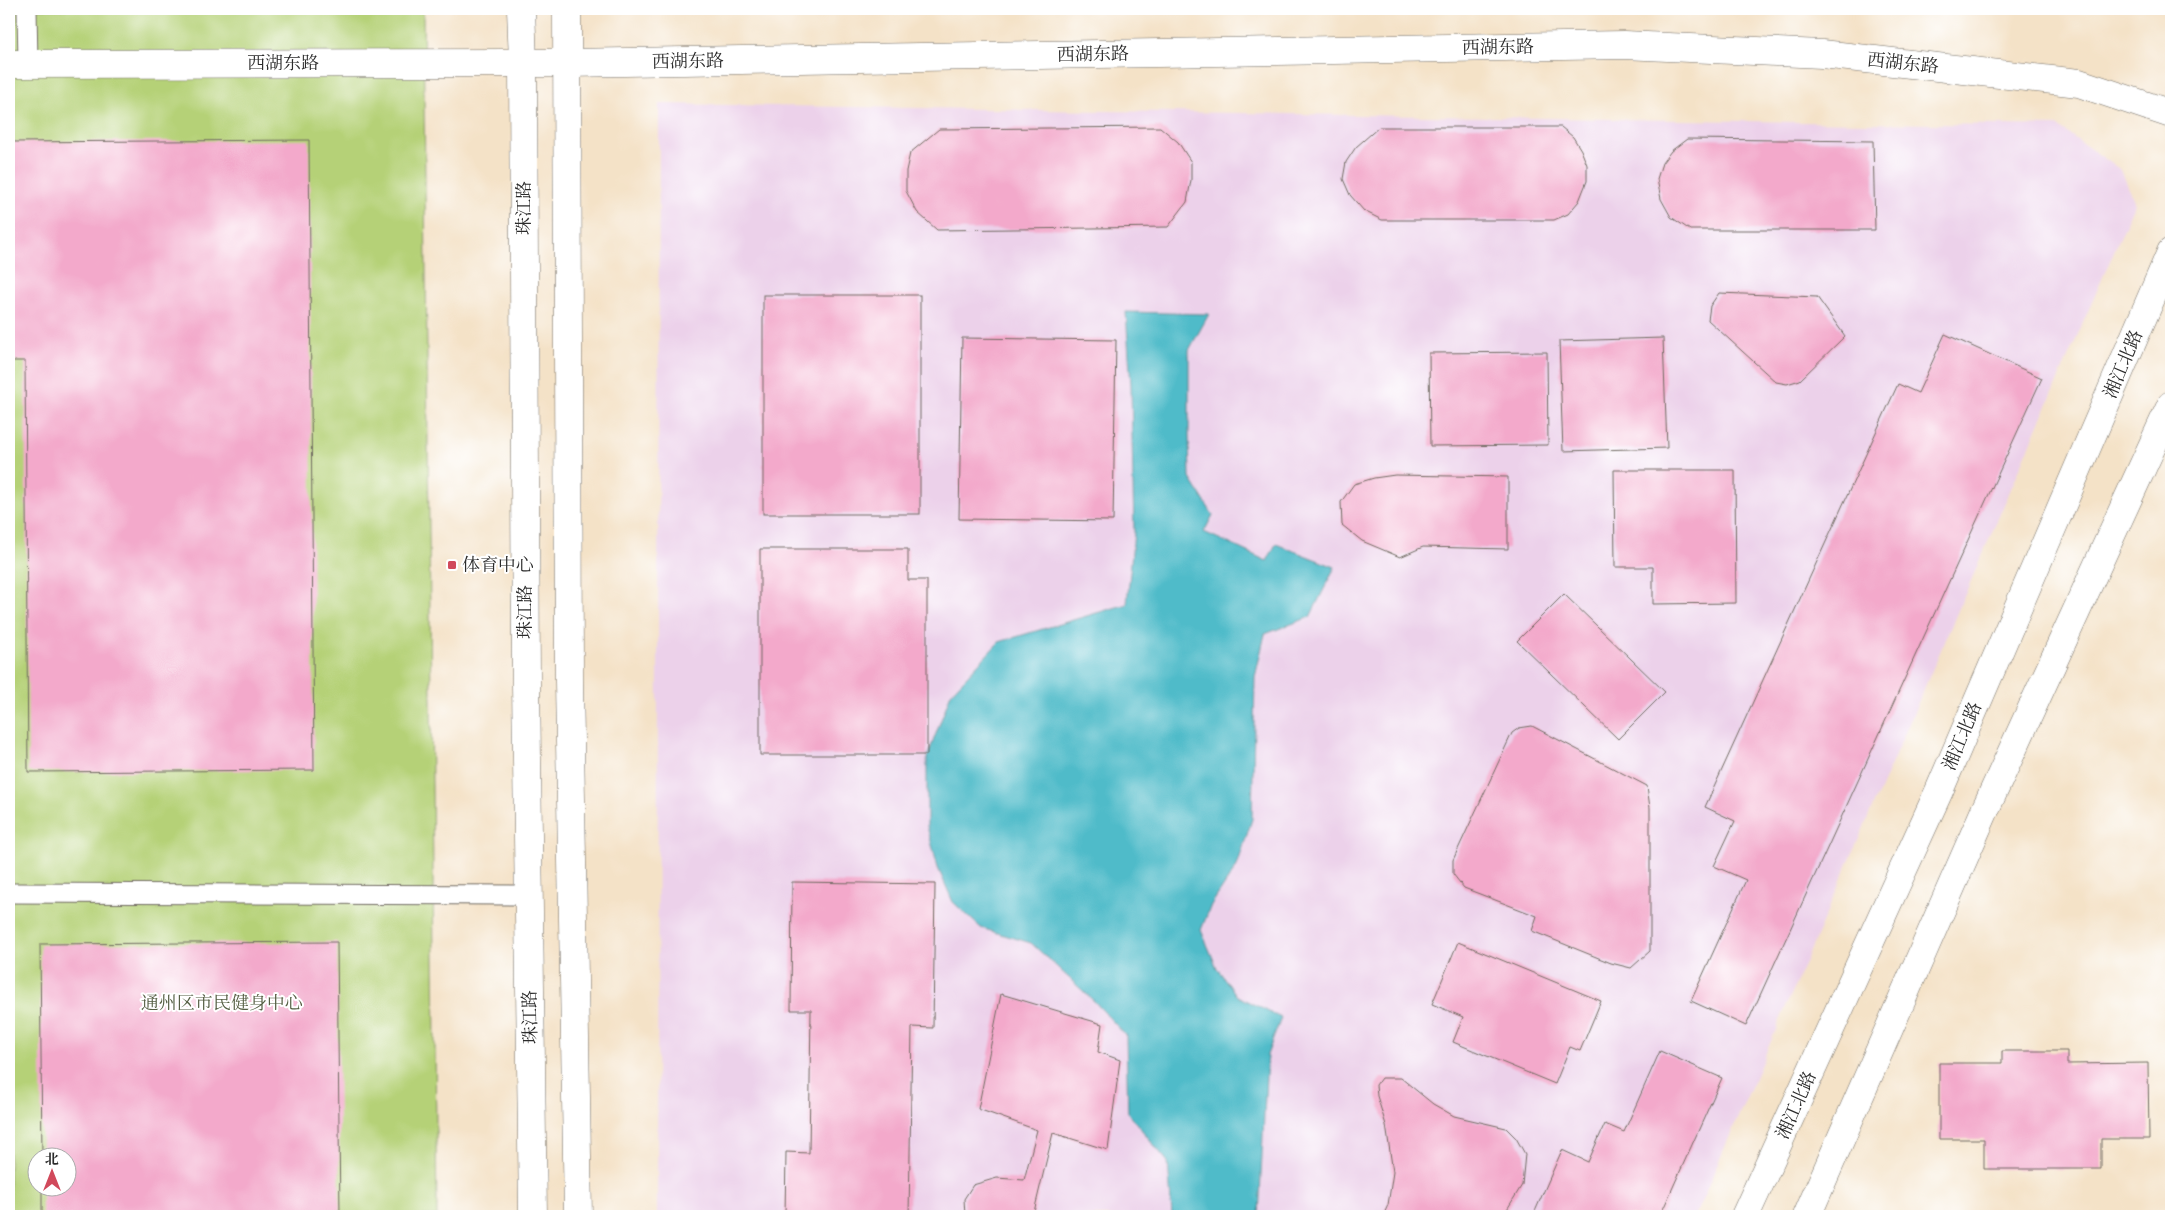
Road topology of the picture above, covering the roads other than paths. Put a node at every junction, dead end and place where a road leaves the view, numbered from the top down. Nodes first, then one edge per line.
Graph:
1 (28, 9) edge
2 (521, 9) edge
3 (568, 9) edge
4 (523, 62) junction
5 (568, 63) junction
6 (19, 64) edge
7 (2171, 114) edge
8 (2171, 252) edge
9 (2171, 405) edge
10 (9, 893) edge
11 (529, 895) junction
12 (533, 1216) edge
13 (578, 1216) edge
14 (1745, 1216) edge
15 (1807, 1216) edge

1 - 6 lane
2 - 4 street, 珠江路
3 - 5 street
4 - 5 street, 西湖东路
4 - 6 street, 西湖东路
4 - 11 street, 珠江路
5 - 7 street, 西湖东路
5 - 13 street
8 - 14 street, 湘江北路
9 - 15 street
10 - 11 lane
11 - 12 street, 珠江路

